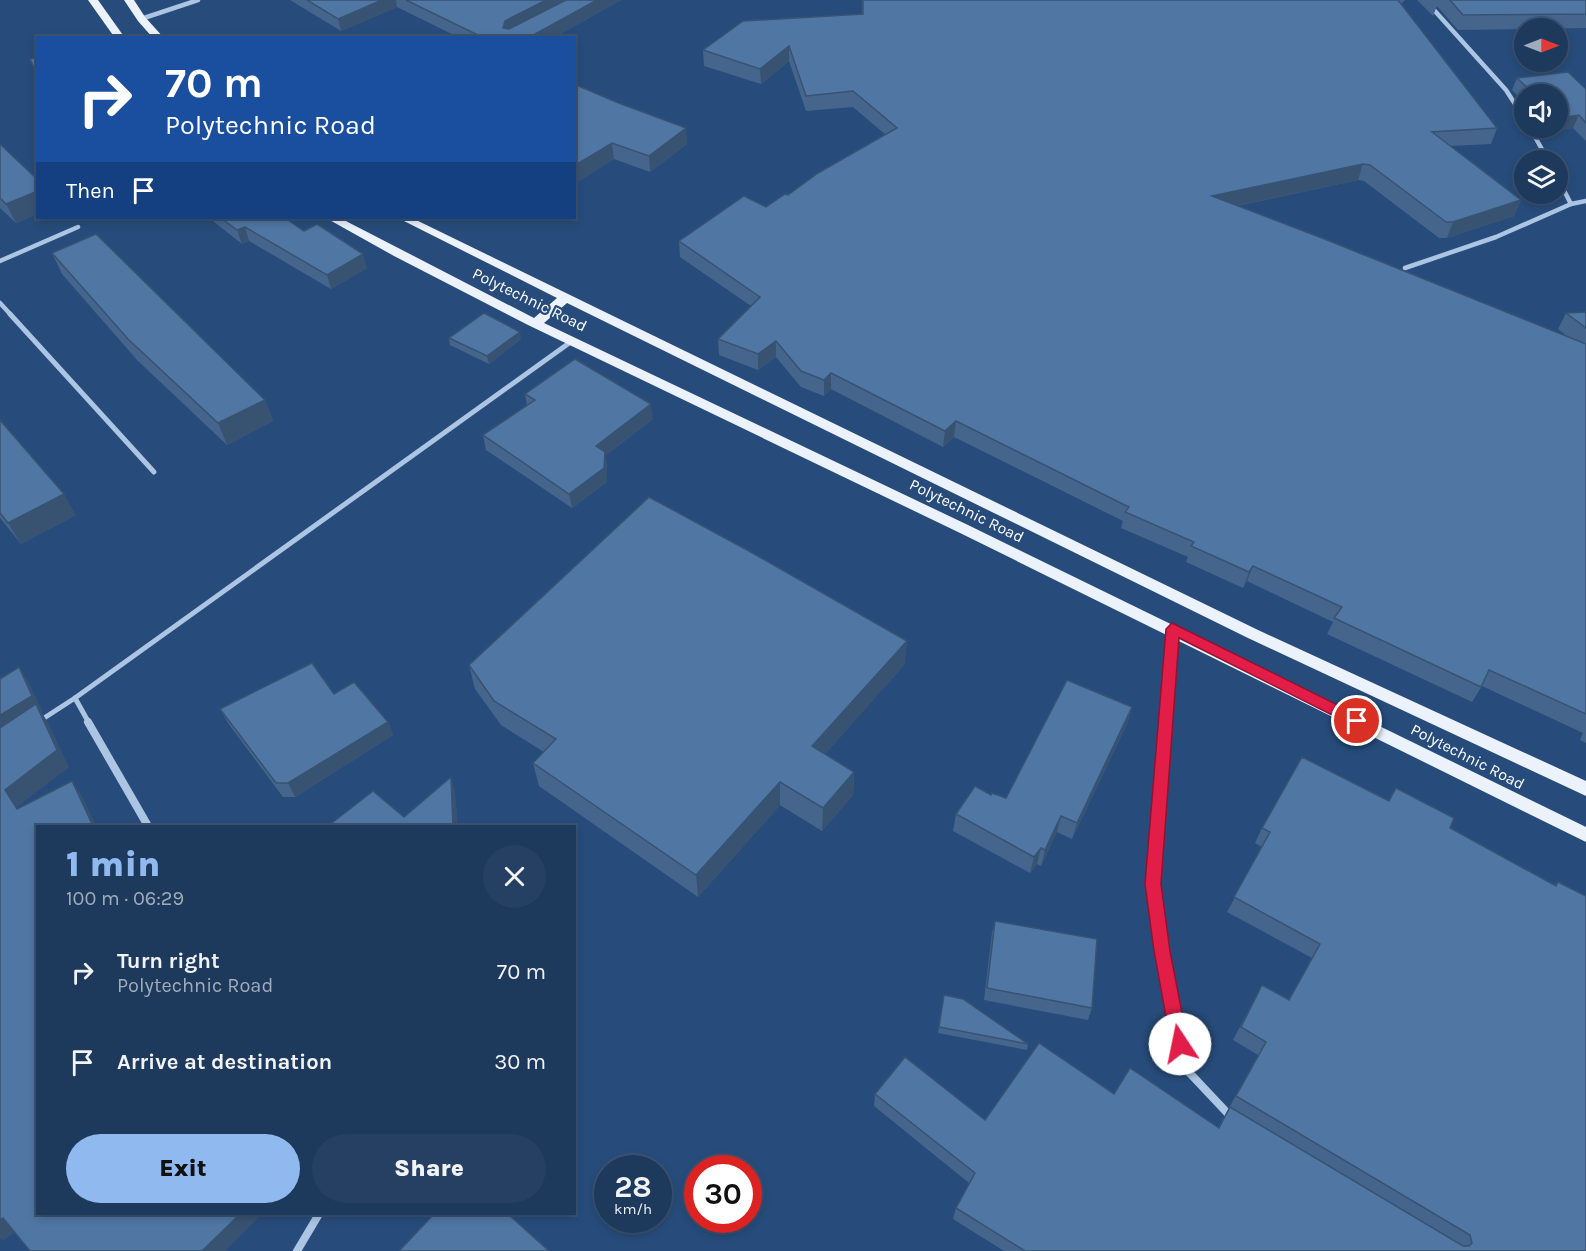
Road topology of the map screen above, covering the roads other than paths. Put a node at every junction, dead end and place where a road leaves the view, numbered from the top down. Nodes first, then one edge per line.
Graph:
1 (93, 0) edge
2 (129, 0) edge
3 (198, 0) edge
4 (1425, 0) edge
5 (141, 18) junction
6 (119, 36) edge
7 (157, 36) edge
8 (1514, 102) edge
9 (1568, 198) edge
10 (1586, 201) edge
11 (1571, 204) junction
12 (334, 219) edge
13 (407, 219) edge
14 (78, 227) dead end
15 (0, 261) edge
16 (1405, 267) dead end
17 (566, 297) junction
18 (0, 303) edge
19 (537, 322) junction
20 (573, 340) junction
21 (154, 472) dead end
22 (1172, 629) junction
23 (75, 698) junction
24 (28, 728) edge
25 (1586, 789) edge
26 (147, 825) edge
27 (1586, 835) edge
28 (1236, 1120) edge
29 (318, 1215) edge
30 (297, 1251) edge

1 - 6 main road
2 - 5 main road
3 - 5 street
4 - 8 street
5 - 7 main road
9 - 11 street
10 - 11 street
11 - 16 street
12 - 19 main road, Polytechnic Road
13 - 17 main road, Polytechnic Road
14 - 15 street
17 - 19 main road
17 - 25 main road, Polytechnic Road
18 - 21 street
19 - 20 main road, Polytechnic Road
20 - 22 main road, Polytechnic Road
20 - 23 street
22 - 27 main road, Polytechnic Road
22 - 28 street
23 - 24 street
23 - 26 street
29 - 30 street

